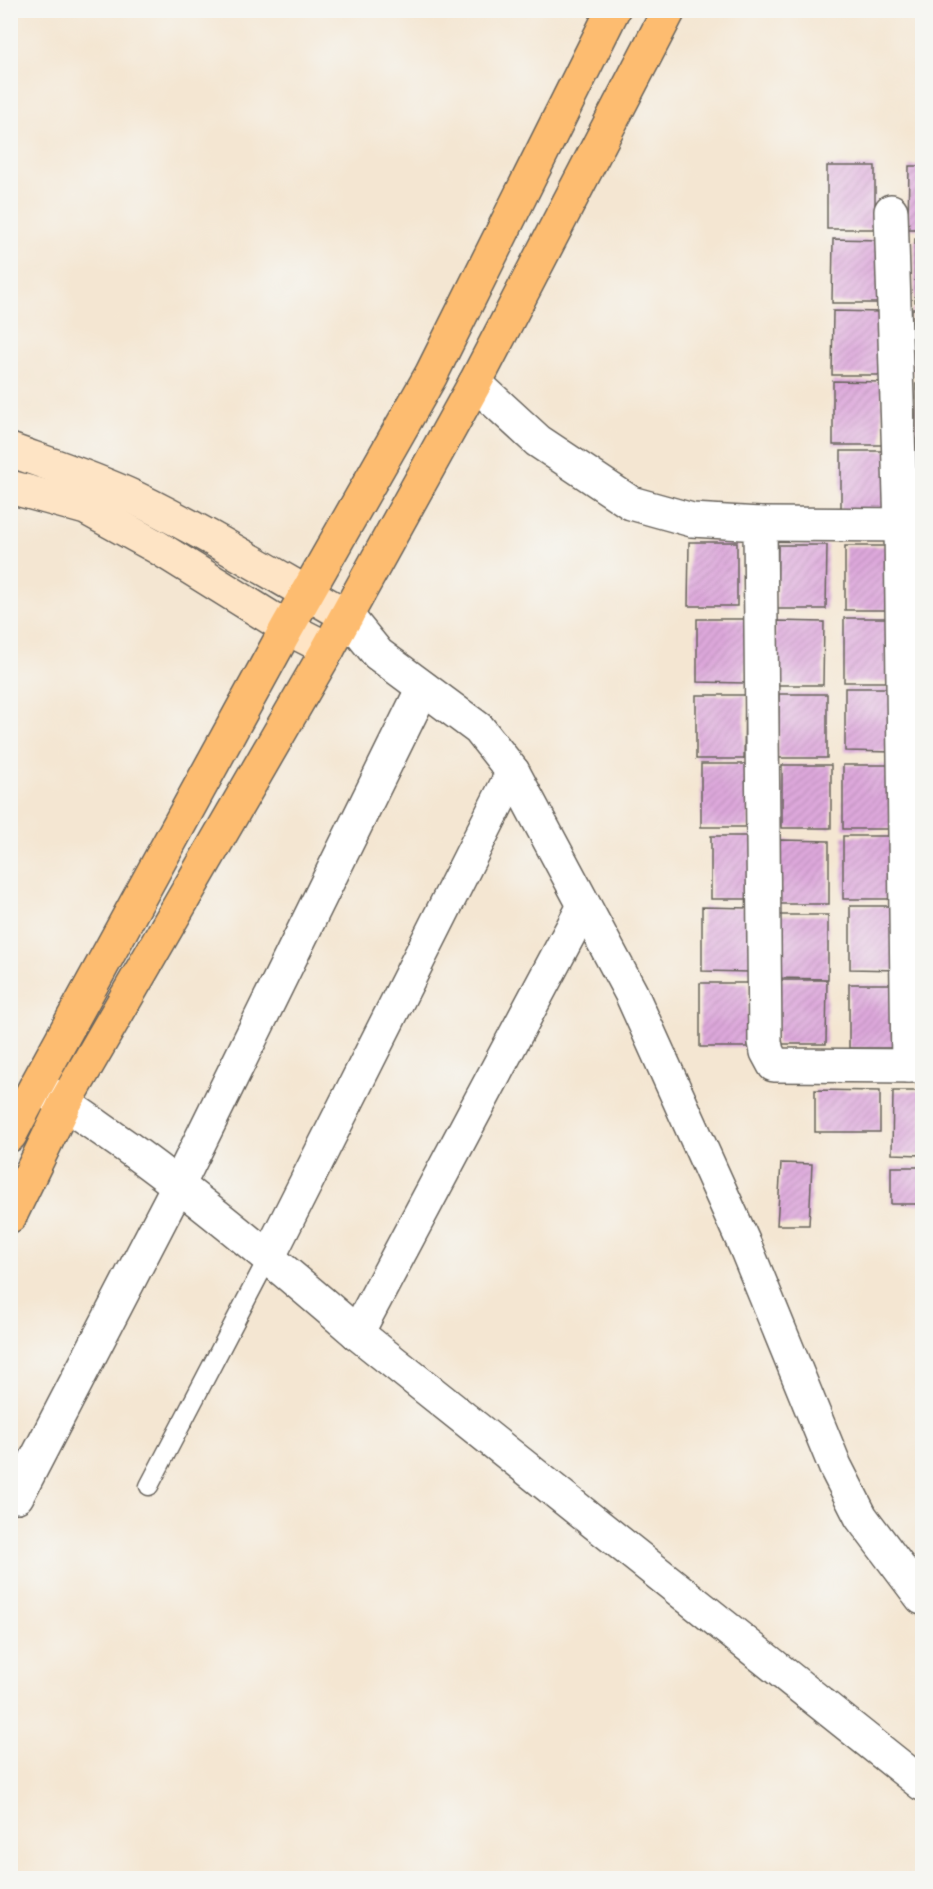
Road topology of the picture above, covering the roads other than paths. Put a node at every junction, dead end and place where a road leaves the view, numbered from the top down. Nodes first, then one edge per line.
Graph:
1 (613, 10) edge
2 (669, 10) edge
3 (891, 211) dead end
4 (475, 383) junction
5 (10, 450) edge
6 (10, 487) edge
7 (760, 524) junction
8 (912, 525) edge
9 (307, 593) junction
10 (347, 616) junction
11 (287, 628) junction
12 (328, 649) junction
13 (378, 654) junction
14 (423, 688) junction
15 (513, 772) junction
16 (584, 906) junction
17 (915, 1066) edge
18 (36, 1086) junction
19 (65, 1104) junction
20 (10, 1135) edge
21 (179, 1184) junction
22 (10, 1216) edge
23 (269, 1256) junction
24 (357, 1333) junction
25 (149, 1486) dead end
26 (17, 1496) dead end
27 (922, 1598) edge
28 (922, 1784) edge

1 - 9 main road
2 - 4 main road
3 - 8 street
4 - 7 street
4 - 10 main road
5 - 9 main road
6 - 11 main road
7 - 8 street
7 - 17 street
8 - 17 street
9 - 10 main road
9 - 11 main road
10 - 12 main road
10 - 13 street
11 - 12 main road
11 - 18 main road
12 - 13 street
12 - 19 main road
13 - 14 street
14 - 15 street
14 - 21 street
15 - 16 street
15 - 23 street
16 - 24 street
16 - 27 street
18 - 19 street
18 - 20 main road
19 - 21 street
19 - 22 main road
21 - 23 street
21 - 26 street
23 - 24 street
23 - 25 lane
24 - 28 street

